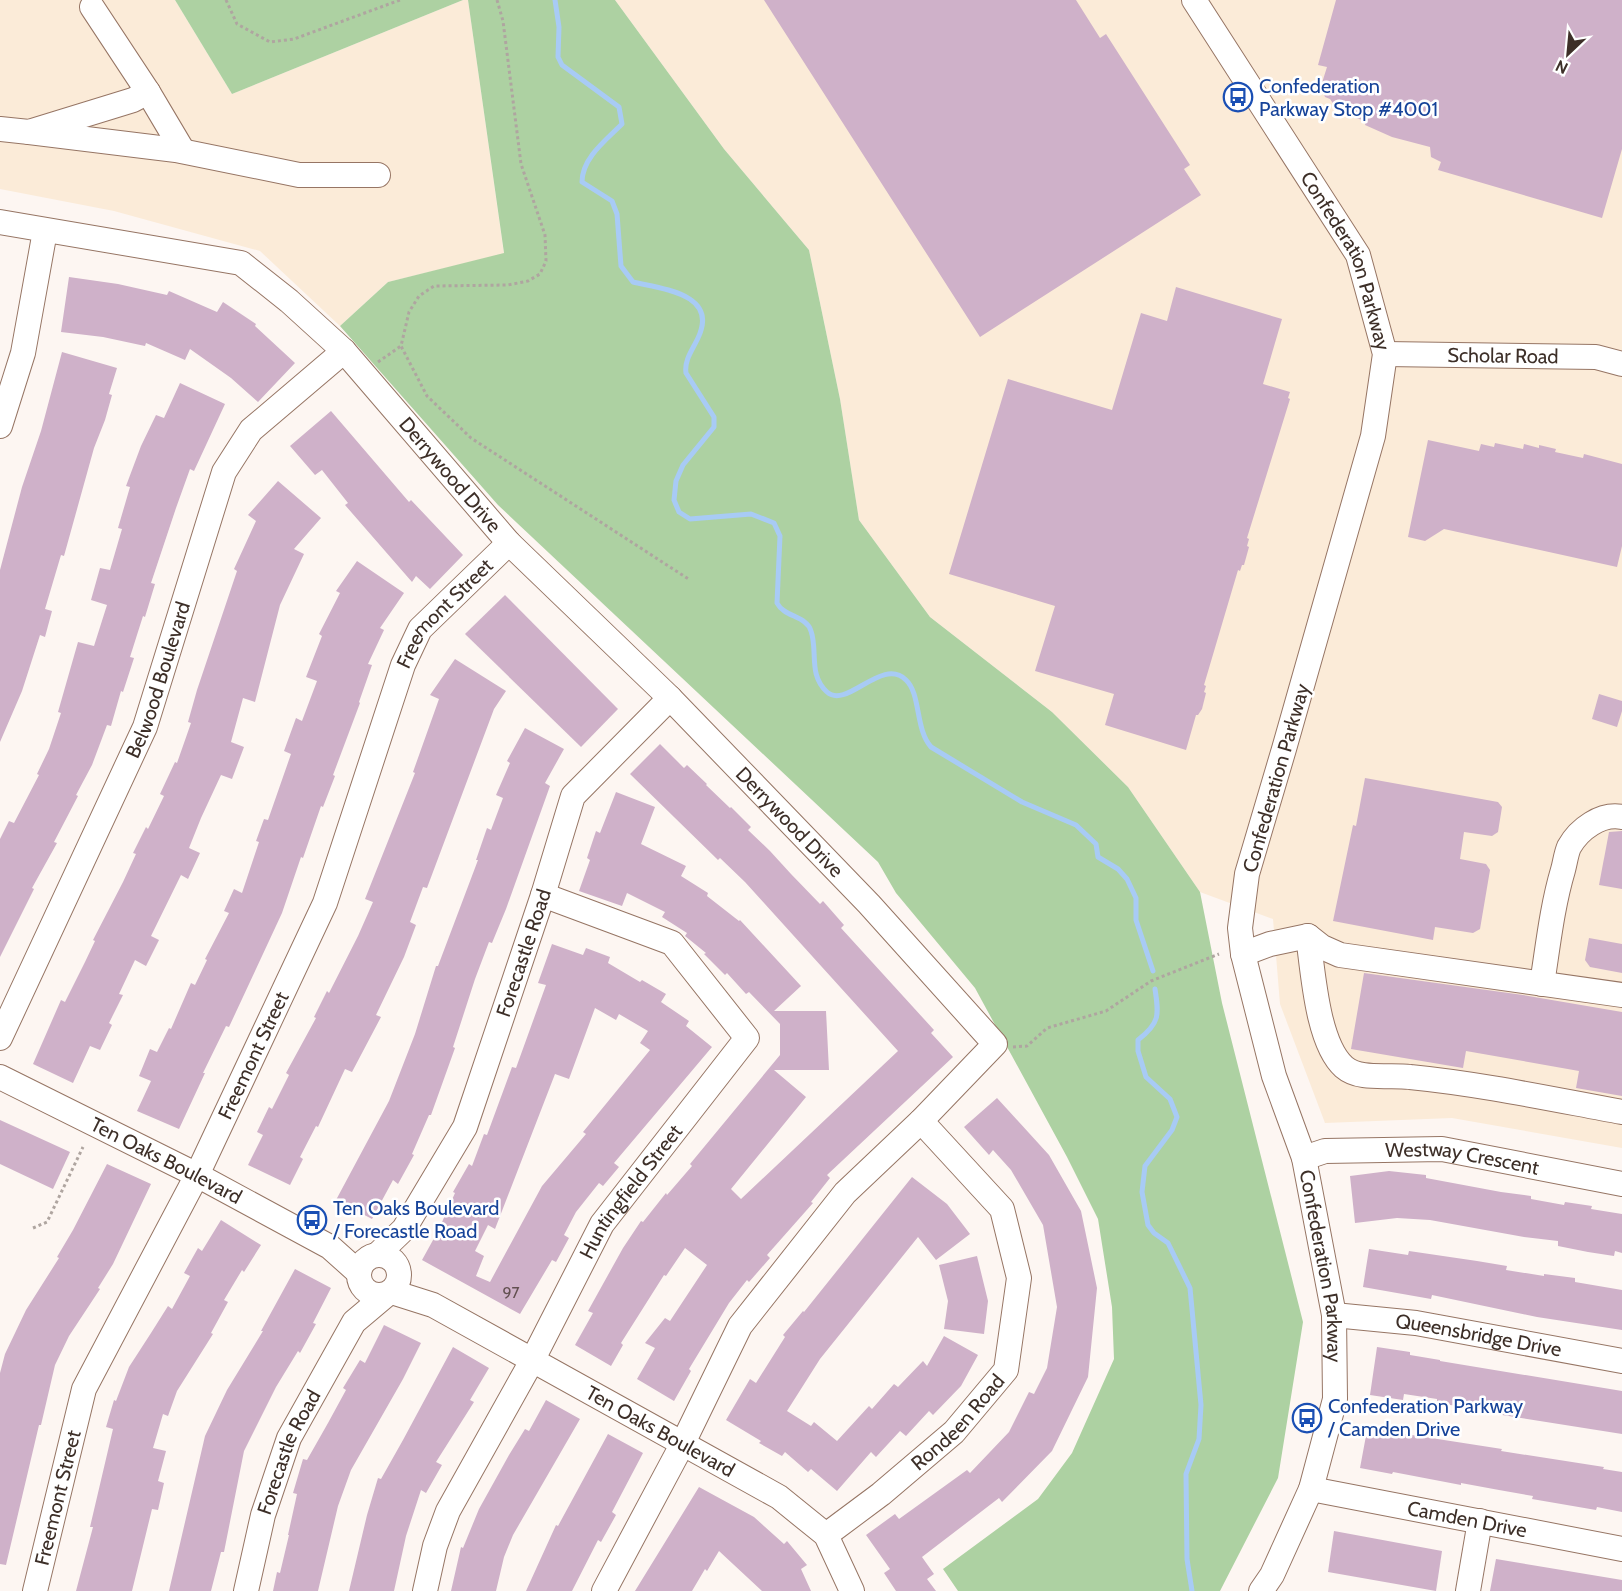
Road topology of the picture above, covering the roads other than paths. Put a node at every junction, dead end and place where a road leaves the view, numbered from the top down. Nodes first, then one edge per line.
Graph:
1 (1194, 0) edge
2 (92, 7) dead end
3 (148, 92) junction
4 (0, 129) edge
5 (29, 132) junction
6 (183, 151) junction
7 (378, 175) dead end
8 (0, 222) edge
9 (45, 231) junction
10 (344, 351) junction
11 (1385, 354) junction
12 (1622, 364) edge
13 (0, 426) edge
14 (509, 543) junction
15 (670, 698) junction
16 (1622, 817) edge
17 (543, 894) junction
18 (1308, 936) junction
19 (1243, 954) junction
20 (1542, 984) junction
21 (1622, 996) edge
22 (0, 1038) edge
23 (0, 1077) edge
24 (1622, 1112) edge
25 (921, 1121) junction
26 (1304, 1158) junction
27 (197, 1175) junction
28 (1622, 1184) edge
29 (404, 1228) junction
30 (366, 1266) junction
31 (394, 1282) junction
32 (1334, 1315) junction
33 (354, 1322) junction
34 (533, 1359) junction
35 (1622, 1361) edge
36 (683, 1443) junction
37 (1311, 1489) junction
38 (1480, 1521) junction
39 (826, 1534) junction
40 (1622, 1549) edge
41 (35, 1591) edge
42 (246, 1591) edge
43 (425, 1591) edge
44 (603, 1591) edge
45 (852, 1591) edge
46 (1261, 1591) edge
47 (1468, 1591) edge

1 - 11 street, Confederation Parkway
2 - 3 street
3 - 5 street
3 - 6 street
4 - 5 street
5 - 6 street
6 - 7 street
8 - 9 street, Derrywood Drive
9 - 10 street, Derrywood Drive
9 - 13 street
10 - 14 street, Derrywood Drive
10 - 22 street, Belwood Boulevard
11 - 12 street, Scholar Road
11 - 19 street, Confederation Parkway
14 - 15 street, Derrywood Drive
14 - 27 street, Freemont Street
15 - 17 street, Forecastle Road
15 - 25 street, Derrywood Drive
16 - 20 street
17 - 29 street, Forecastle Road
17 - 34 street, Huntingfield Street
18 - 19 street
18 - 20 street
18 - 24 street
19 - 26 street, Confederation Parkway
20 - 21 street
23 - 27 street, Ten Oaks Boulevard
25 - 36 street
25 - 39 street, Rondeen Road
26 - 28 street, Westway Crescent
26 - 32 street, Confederation Parkway
27 - 30 street, Ten Oaks Boulevard
27 - 41 street, Freemont Street
29 - 30 street, Forecastle Road
29 - 31 street, Forecastle Road
30 - 31 street
30 - 31 street
30 - 33 street, Forecastle Road
31 - 33 street, Forecastle Road
31 - 34 street, Ten Oaks Boulevard
32 - 35 street, Queensbridge Drive
32 - 37 street, Confederation Parkway
33 - 42 street, Forecastle Road
34 - 36 street, Ten Oaks Boulevard
34 - 43 street, Huntingfield Street
36 - 39 street, Ten Oaks Boulevard
36 - 44 street
37 - 38 street, Camden Drive
37 - 46 street, Confederation Parkway
38 - 40 street, Camden Drive
38 - 47 street
39 - 45 street, Ten Oaks Boulevard

